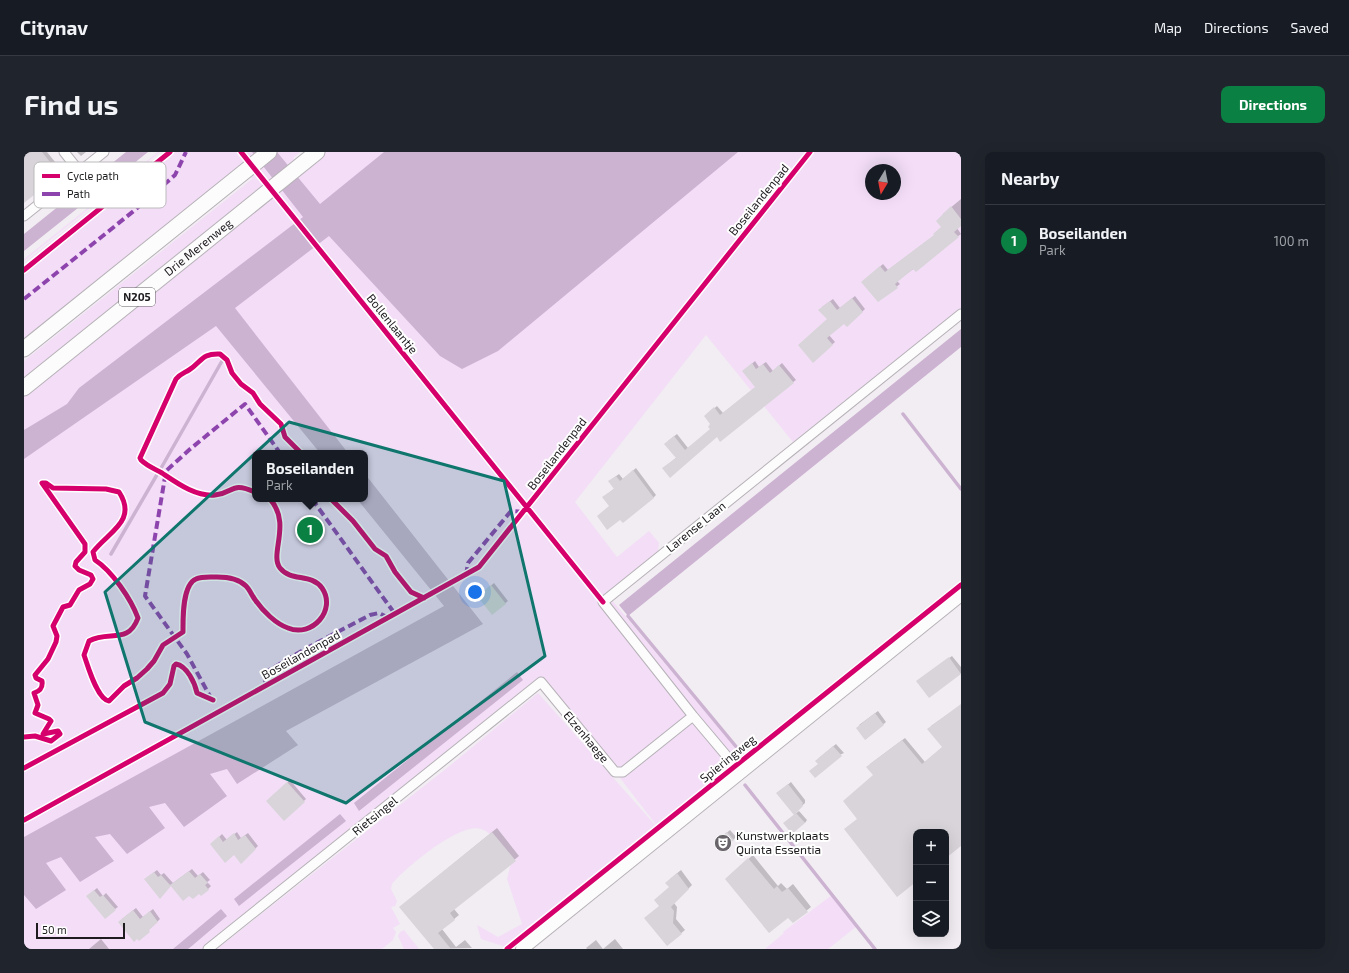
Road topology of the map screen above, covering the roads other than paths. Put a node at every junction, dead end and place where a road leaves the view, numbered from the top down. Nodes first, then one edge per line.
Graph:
1 (64, 152) edge
2 (104, 152) edge
3 (269, 152) edge
4 (317, 152) edge
5 (72, 162) edge
6 (92, 162) edge
7 (34, 208) edge
8 (24, 216) edge
9 (961, 314) edge
10 (24, 349) edge
11 (24, 388) edge
12 (961, 595) edge
13 (541, 682) joint
14 (693, 716) junction
15 (741, 773) junction
16 (208, 949) edge
17 (522, 949) edge

1 - 5 street
2 - 6 street
3 - 10 highway, N205
4 - 11 highway, Drie Merenweg / N205
7 - 8 street
9 - 14 street, Larense Laan
12 - 15 street, Spieringweg
13 - 14 street, Elzenhaege
13 - 16 street, Rietsingel
14 - 15 street, Larense Laan
15 - 17 street, Spieringweg

